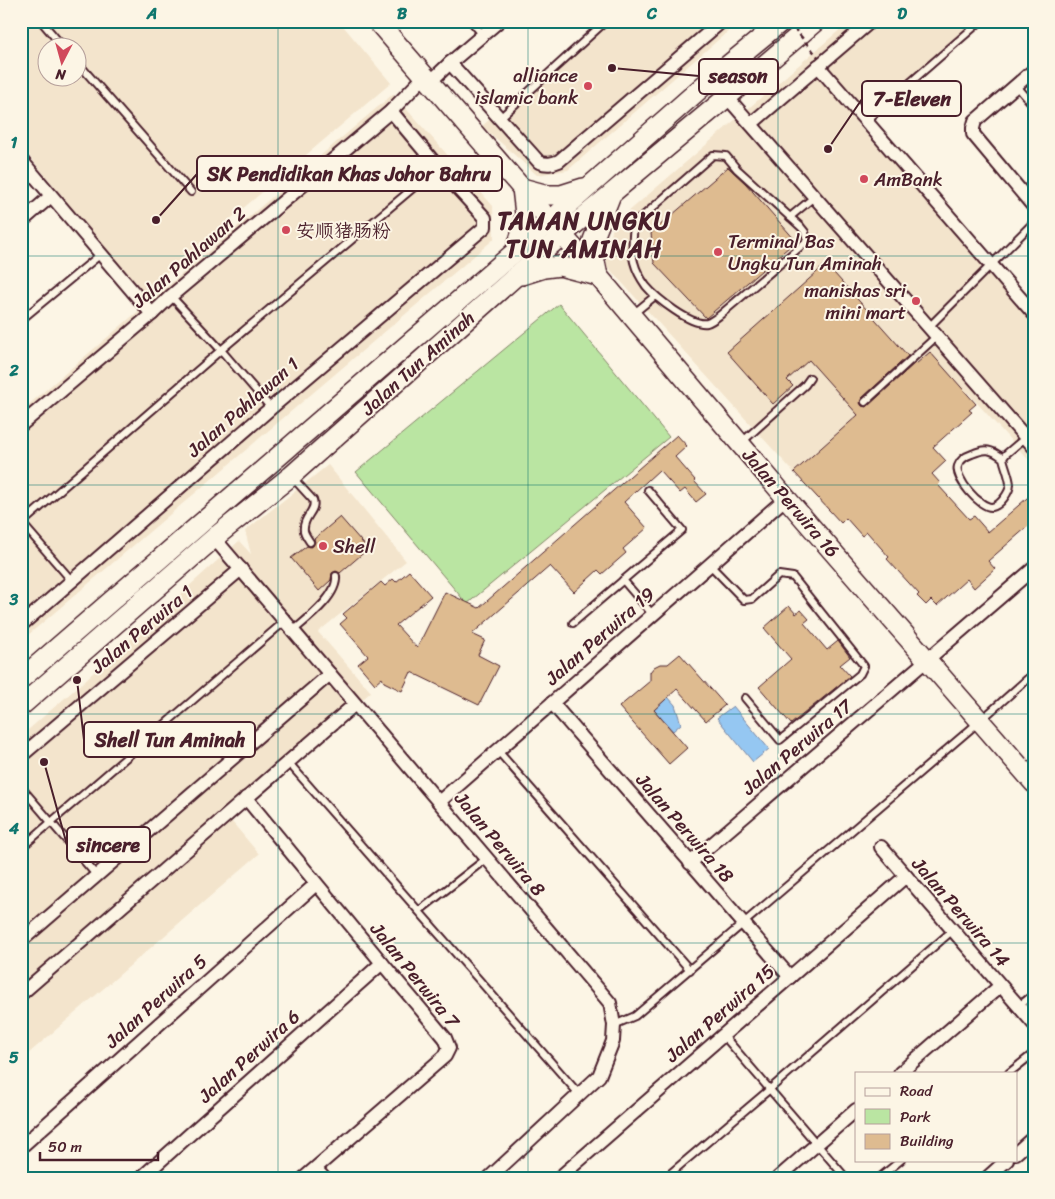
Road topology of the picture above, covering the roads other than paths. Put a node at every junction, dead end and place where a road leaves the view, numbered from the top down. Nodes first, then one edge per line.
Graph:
1 (41, 21) edge
2 (376, 21) edge
3 (471, 21) edge
4 (499, 21) edge
5 (606, 21) edge
6 (722, 21) edge
7 (782, 21) edge
8 (816, 21) edge
9 (871, 21) edge
10 (981, 21) edge
11 (483, 35) junction
12 (55, 38) edge
13 (818, 62) junction
14 (450, 63) junction
15 (1034, 70) edge
16 (88, 74) edge
17 (427, 80) junction
18 (1016, 85) junction
19 (727, 97) junction
20 (1034, 106) edge
21 (391, 111) junction
22 (500, 118) junction
23 (866, 121) junction
24 (751, 124) junction
25 (21, 160) edge
26 (438, 167) junction
27 (590, 186) junction
28 (522, 188) junction
29 (191, 192) dead end
30 (612, 194) junction
31 (51, 196) junction
32 (814, 197) junction
33 (1034, 207) edge
34 (790, 217) junction
35 (21, 222) edge
36 (1034, 222) edge
37 (556, 228) junction
38 (516, 251) junction
39 (102, 254) junction
40 (991, 265) junction
41 (598, 276) junction
42 (510, 281) junction
43 (171, 296) junction
44 (655, 296) junction
45 (152, 314) junction
46 (1034, 314) edge
47 (630, 316) junction
48 (21, 320) edge
49 (933, 332) junction
50 (221, 350) junction
51 (810, 378) dead end
52 (865, 402) dead end
53 (271, 408) junction
54 (21, 425) edge
55 (1030, 442) edge
56 (740, 443) junction
57 (1003, 458) junction
58 (291, 476) junction
59 (648, 490) dead end
60 (786, 498) junction
61 (22, 523) edge
62 (214, 538) junction
63 (310, 542) dead end
64 (710, 565) junction
65 (1034, 568) edge
66 (241, 569) junction
67 (336, 576) dead end
68 (623, 580) junction
69 (72, 581) junction
70 (653, 615) junction
71 (285, 621) junction
72 (572, 623) dead end
73 (21, 625) edge
74 (293, 631) junction
75 (927, 660) junction
76 (1034, 673) edge
77 (330, 674) junction
78 (21, 679) edge
79 (745, 698) dead end
80 (552, 703) junction
81 (355, 704) junction
82 (21, 706) edge
83 (980, 721) junction
84 (498, 751) junction
85 (21, 756) edge
86 (288, 762) junction
87 (1034, 783) edge
88 (21, 787) edge
89 (246, 798) junction
90 (439, 802) junction
91 (51, 822) junction
92 (880, 847) dead end
93 (21, 848) edge
94 (487, 858) junction
95 (690, 863) junction
96 (97, 876) junction
97 (906, 876) junction
98 (316, 884) junction
99 (418, 911) junction
100 (743, 924) junction
101 (953, 930) junction
102 (21, 941) edge
103 (382, 963) junction
104 (690, 970) junction
105 (790, 978) junction
106 (1000, 986) junction
107 (21, 994) edge
108 (1034, 994) edge
109 (1019, 1006) junction
110 (1034, 1024) edge
111 (614, 1025) junction
112 (723, 1035) junction
113 (1034, 1053) edge
114 (901, 1072) edge
115 (1010, 1072) edge
116 (770, 1090) junction
117 (579, 1094) junction
118 (855, 1111) edge
119 (1034, 1137) edge
120 (817, 1144) junction
121 (21, 1146) edge
122 (1018, 1150) edge
123 (899, 1162) edge
124 (1005, 1162) edge
125 (318, 1167) junction
126 (499, 1175) edge
127 (141, 1178) edge
128 (304, 1178) edge
129 (328, 1178) edge
130 (559, 1178) edge
131 (665, 1178) edge
132 (778, 1178) edge
133 (846, 1178) edge
134 (879, 1178) edge
135 (987, 1178) edge

1 - 12 lane
2 - 17 main road, Jalan Perwira 16
3 - 11 lane
4 - 11 street, Jalan Pahlawan 2
5 - 22 lane
6 - 22 street
7 - 27 main road, Jalan Tun Aminah
8 - 19 main road, Jalan Tun Aminah
9 - 13 street
10 - 23 lane
11 - 14 street, Jalan Pahlawan 2
13 - 23 street
13 - 24 street
14 - 17 street, Jalan Pahlawan 2
14 - 22 street
15 - 18 street
16 - 29 lane
17 - 21 street, Jalan Pahlawan 2
17 - 28 main road, Jalan Perwira 16
18 - 20 lane
18 - 33 street
19 - 24 street
19 - 30 main road, Jalan Tun Aminah
21 - 26 street
21 - 43 street, Jalan Pahlawan 2
23 - 40 street
24 - 32 street
25 - 31 street
26 - 50 lane
26 - 53 street, Jalan Pahlawan 1
27 - 28 main road
27 - 37 main road, Jalan Tun Aminah
28 - 37 main road, Jalan Perwira 16
28 - 38 main road
30 - 37 main road, Jalan Tun Aminah
30 - 41 main road
31 - 35 street
31 - 39 street
32 - 34 lane
32 - 49 street
34 - 44 lane
34 - 44 lane
36 - 40 lane
37 - 38 main road, Jalan Tun Aminah
37 - 41 main road, Jalan Perwira 16
37 - 42 main road, Jalan Tun Aminah
38 - 78 main road, Jalan Tun Aminah
39 - 45 street
39 - 48 lane
40 - 46 street
40 - 49 lane
41 - 42 main road
41 - 47 main road, Jalan Perwira 16
42 - 58 main road, Jalan Tun Aminah
43 - 45 street, Jalan Pahlawan 2
43 - 50 lane
44 - 47 lane
45 - 54 street, Jalan Pahlawan 2
47 - 56 main road, Jalan Perwira 16
49 - 52 lane
49 - 55 street
50 - 53 lane
50 - 61 lane
51 - 56 lane
53 - 69 street, Jalan Pahlawan 1
55 - 57 lane
56 - 60 main road, Jalan Perwira 16
57 - 57 lane
58 - 62 main road, Jalan Tun Aminah
58 - 63 lane
59 - 68 lane
60 - 64 street, Jalan Perwira 19
60 - 75 main road, Jalan Perwira 16
61 - 69 lane
62 - 66 street, Jalan Perwira 8
62 - 82 main road, Jalan Tun Aminah
64 - 70 street, Jalan Perwira 19
64 - 79 lane
65 - 75 street, Jalan Perwira 17
66 - 71 street, Jalan Perwira 8
66 - 85 street, Jalan Perwira 1
67 - 74 lane
68 - 70 lane
68 - 72 lane
69 - 73 street, Jalan Pahlawan 1
70 - 80 street, Jalan Perwira 19
71 - 74 street, Jalan Perwira 8
71 - 91 lane
74 - 77 street, Jalan Perwira 8
75 - 83 main road, Jalan Perwira 16
75 - 95 street, Jalan Perwira 17
76 - 83 lane
77 - 81 street, Jalan Perwira 8
77 - 96 street
80 - 84 street, Jalan Perwira 19
80 - 95 street, Jalan Perwira 18
81 - 86 street
81 - 90 street, Jalan Perwira 8
83 - 87 main road, Jalan Perwira 16
83 - 100 lane
84 - 90 street, Jalan Perwira 19
84 - 104 lane
86 - 89 street
86 - 99 lane
88 - 91 lane
89 - 98 street, Jalan Perwira 7
89 - 107 street
90 - 94 street, Jalan Perwira 8
91 - 93 lane
91 - 96 lane
92 - 97 street, Jalan Perwira 14
94 - 99 lane
94 - 111 street, Jalan Perwira 8
95 - 100 street, Jalan Perwira 18
96 - 102 street
97 - 101 street, Jalan Perwira 14
97 - 105 street, Jalan Perwira 15
98 - 103 street, Jalan Perwira 7
98 - 121 street, Jalan Perwira 5
99 - 117 lane
100 - 104 lane
100 - 105 street, Jalan Perwira 18
101 - 106 street, Jalan Perwira 14
101 - 116 lane
103 - 125 street, Jalan Perwira 7
103 - 127 street, Jalan Perwira 6
104 - 111 lane
105 - 112 street, Jalan Perwira 15
106 - 109 street, Jalan Perwira 14
106 - 114 street
108 - 109 lane
109 - 110 street, Jalan Perwira 14
111 - 117 street, Jalan Perwira 8
112 - 116 lane
112 - 130 street, Jalan Perwira 15
113 - 115 lane
116 - 120 lane
116 - 131 lane
117 - 126 street, Jalan Perwira 8
118 - 120 street
119 - 122 street
120 - 132 street
120 - 133 lane
123 - 134 lane
124 - 135 street
125 - 128 street, Jalan Perwira 7
125 - 129 lane

